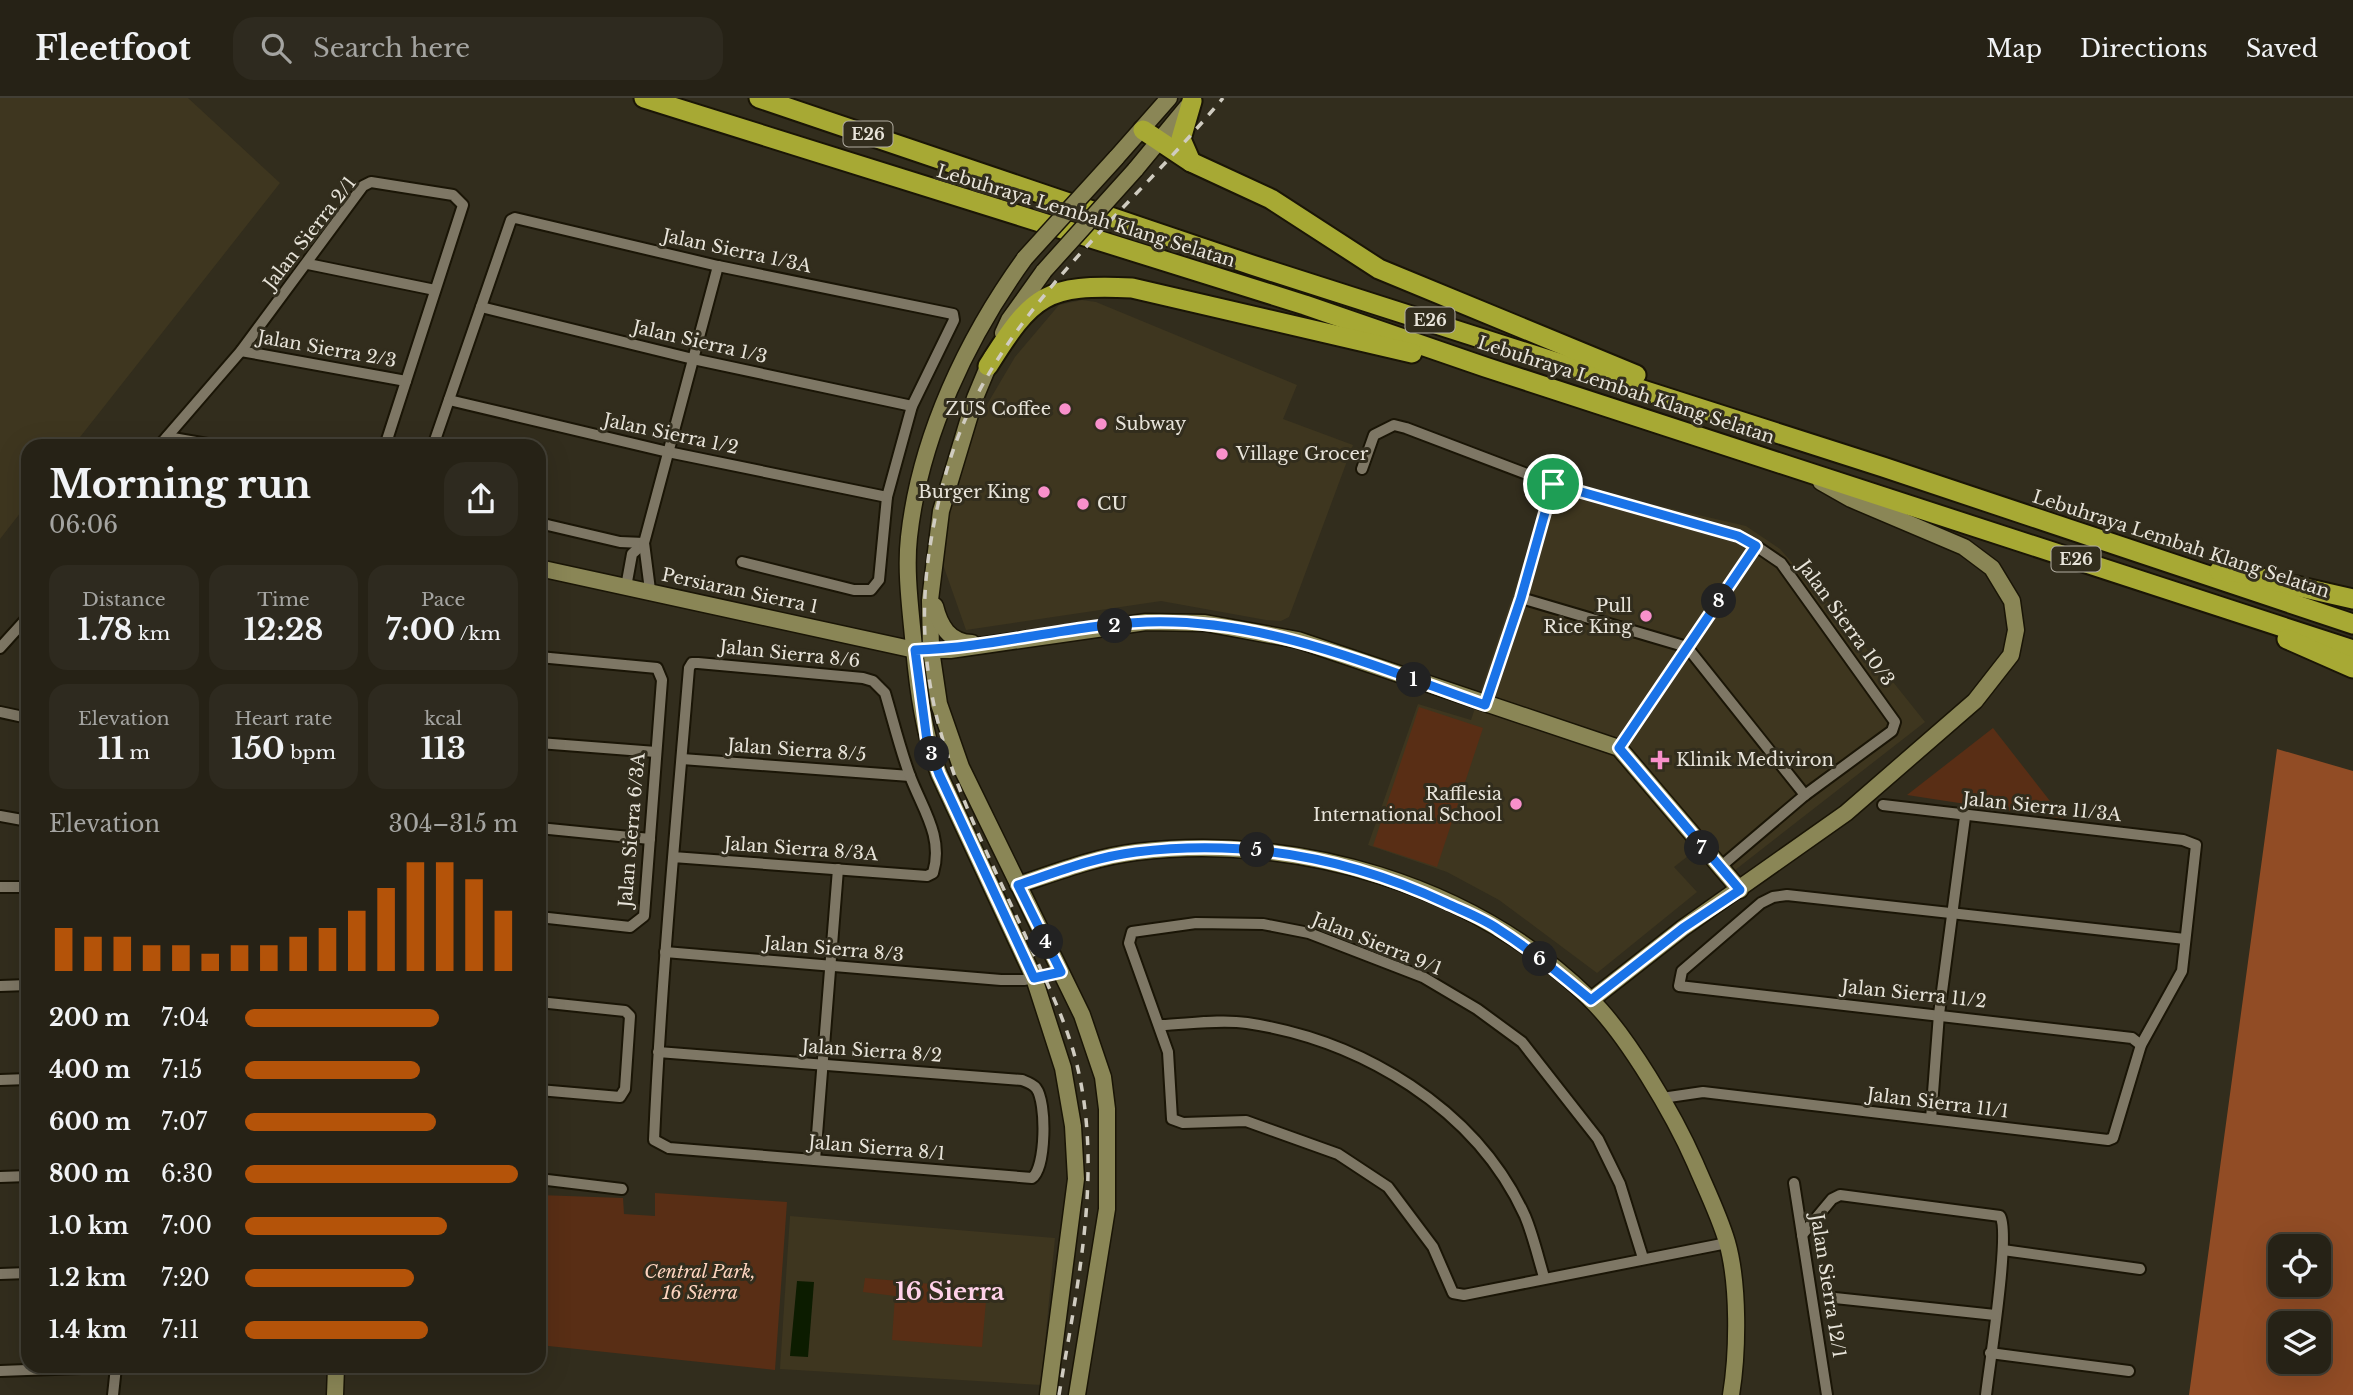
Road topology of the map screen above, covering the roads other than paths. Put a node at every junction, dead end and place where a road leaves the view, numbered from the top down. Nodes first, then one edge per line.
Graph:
1 (644, 98) edge
2 (759, 98) edge
3 (1169, 98) edge
4 (1193, 99) edge
5 (1143, 130) junction
6 (1162, 141) junction
7 (1191, 162) junction
8 (308, 264) junction
9 (718, 266) junction
10 (435, 290) junction
11 (481, 307) junction
12 (241, 351) junction
13 (693, 359) junction
14 (988, 366) junction
15 (1485, 367) junction
16 (406, 381) junction
17 (449, 400) junction
18 (912, 406) junction
19 (166, 439) edge
20 (387, 439) edge
21 (435, 439) edge
22 (668, 452) junction
23 (1883, 467) junction
24 (1798, 468) junction
25 (1362, 469) dead end
26 (1553, 484) junction
27 (887, 497) junction
28 (546, 525) edge
29 (644, 543) junction
30 (1756, 546) junction
31 (742, 562) dead end
32 (546, 570) edge
33 (2190, 570) junction
34 (626, 587) junction
35 (650, 590) junction
36 (931, 592) junction
37 (1521, 598) junction
38 (2353, 599) edge
39 (912, 620) junction
40 (2271, 623) junction
41 (2353, 624) edge
42 (21, 625) edge
43 (881, 641) junction
44 (981, 644) junction
45 (1687, 647) junction
46 (0, 648) edge
47 (915, 650) junction
48 (932, 650) junction
49 (2353, 650) edge
50 (546, 658) edge
51 (2353, 668) edge
52 (1485, 705) junction
53 (0, 712) edge
54 (21, 716) edge
55 (546, 744) edge
56 (1619, 748) junction
57 (656, 752) junction
58 (682, 759) junction
59 (910, 776) junction
60 (1805, 795) junction
61 (1883, 805) dead end
62 (0, 816) edge
63 (1965, 817) junction
64 (21, 820) edge
65 (546, 829) edge
66 (650, 839) junction
67 (2196, 845) joint
68 (673, 857) junction
69 (1719, 868) junction
70 (838, 869) junction
71 (1018, 885) junction
72 (0, 887) edge
73 (21, 887) edge
74 (1740, 890) junction
75 (995, 894) junction
76 (1952, 913) junction
77 (546, 918) edge
78 (2185, 939) junction
79 (665, 952) junction
80 (831, 966) junction
81 (1061, 972) junction
82 (1034, 978) junction
83 (21, 985) edge
84 (0, 986) edge
85 (1591, 1000) junction
86 (546, 1003) edge
87 (1939, 1014) junction
88 (1161, 1025) junction
89 (2141, 1045) junction
90 (657, 1052) junction
91 (823, 1066) junction
92 (21, 1079) edge
93 (0, 1080) edge
94 (546, 1091) edge
95 (1662, 1098) junction
96 (1931, 1119) junction
97 (1043, 1132) joint
98 (815, 1160) junction
99 (21, 1176) edge
100 (0, 1177) edge
101 (546, 1180) edge
102 (1794, 1183) dead end
103 (622, 1189) dead end
104 (1802, 1235) junction
105 (1727, 1243) junction
106 (2003, 1250) junction
107 (1643, 1258) junction
108 (2140, 1269) dead end
109 (21, 1273) edge
110 (0, 1274) edge
111 (1544, 1278) junction
112 (1835, 1298) dead end
113 (1995, 1315) junction
114 (1990, 1353) junction
115 (21, 1370) edge
116 (0, 1371) edge
117 (2129, 1371) dead end
118 (115, 1373) edge
119 (336, 1373) edge
120 (113, 1395) edge
121 (335, 1395) edge
122 (1048, 1395) edge
123 (1077, 1395) edge
124 (1731, 1395) edge
125 (1827, 1395) edge
126 (1986, 1395) edge

1 - 15 highway, Lebuhraya Lembah Klang Selatan / E26
2 - 23 highway, Lebuhraya Lembah Klang Selatan / E26
3 - 5 street
4 - 6 street
4 - 7 highway
5 - 6 highway
5 - 39 street, bridge
6 - 7 highway
6 - 14 street, bridge
7 - 23 highway
8 - 10 street
8 - 10 street, Jalan Sierra 2/1
8 - 12 street, Jalan Sierra 2/1
9 - 11 street, Jalan Sierra 1/3A
9 - 13 street
9 - 18 street, Jalan Sierra 1/3A
10 - 16 street, Jalan Sierra 2/1
11 - 13 street, Jalan Sierra 1/3
11 - 17 street
12 - 16 street, Jalan Sierra 2/3
12 - 19 street, Jalan Sierra 2/1
13 - 18 street, Jalan Sierra 1/3
13 - 22 street
14 - 15 highway
14 - 36 street
15 - 24 highway, Lebuhraya Lembah Klang Selatan / E26
16 - 20 street, Jalan Sierra 2/1
17 - 21 street
17 - 22 street, Jalan Sierra 1/2
18 - 27 street
22 - 27 street, Jalan Sierra 1/2
22 - 29 street
23 - 33 highway, Lebuhraya Lembah Klang Selatan / E26
24 - 40 highway, Lebuhraya Lembah Klang Selatan / E26
24 - 74 street
25 - 26 street, Jalan Sierra 10/3
26 - 30 street, Jalan Sierra 10/3
26 - 37 street
27 - 31 street
28 - 29 street
29 - 34 street
29 - 35 street
30 - 45 street
30 - 60 street, Jalan Sierra 10/3
32 - 34 street, Persiaran Sierra 1
33 - 38 highway
33 - 41 highway, Lebuhraya Lembah Klang Selatan / E26
34 - 35 street, Persiaran Sierra 1
35 - 43 street, Persiaran Sierra 1
36 - 44 street
36 - 48 street
37 - 45 street
37 - 52 street
39 - 43 street
39 - 47 street
40 - 49 highway, Lebuhraya Lembah Klang Selatan / E26
40 - 51 highway
42 - 46 street
43 - 47 street, Persiaran Sierra 1
44 - 48 street, Persiaran Sierra 1
44 - 52 street, Persiaran Sierra 1
45 - 56 street
45 - 60 street
47 - 48 street, Persiaran Sierra 1
47 - 75 street
48 - 71 street
50 - 57 street, Jalan Sierra 6/3A
52 - 56 street, Persiaran Sierra 1
53 - 54 street
55 - 57 street
56 - 69 street
57 - 66 street, Jalan Sierra 6/3A
58 - 59 street, Jalan Sierra 8/5
58 - 59 street, Jalan Sierra 8/6
58 - 68 street
59 - 70 street, Jalan Sierra 8/3A
60 - 69 street
61 - 63 street, Jalan Sierra 11/3A
62 - 64 street
63 - 67 street, Jalan Sierra 11/3A
63 - 76 street
65 - 66 street
66 - 77 street, Jalan Sierra 6/3A
67 - 78 street, Jalan Sierra 11/1
68 - 70 street, Jalan Sierra 8/3A
68 - 79 street
69 - 74 street
70 - 80 street
71 - 75 street
71 - 81 street
71 - 85 street
72 - 73 street
74 - 85 street
75 - 82 street
76 - 78 street
76 - 87 street
76 - 87 street, Jalan Sierra 11/2
78 - 89 street, Jalan Sierra 11/1
79 - 80 street, Jalan Sierra 8/3
79 - 90 street
80 - 82 street, Jalan Sierra 8/3
80 - 91 street
81 - 82 street, Jalan Sierra 8/3
81 - 123 street
82 - 122 street
83 - 84 street
85 - 95 street
86 - 94 street
87 - 89 street, Jalan Sierra 11/2
87 - 96 street
88 - 107 street, Jalan Sierra 9/1
88 - 111 street
88 - 111 street
89 - 96 street, Jalan Sierra 11/1
90 - 91 street, Jalan Sierra 8/2
90 - 98 street, Jalan Sierra 8/1
91 - 97 street, Jalan Sierra 8/2
91 - 98 street
92 - 93 street
95 - 96 street, Jalan Sierra 11/1
95 - 105 street
97 - 98 street, Jalan Sierra 8/1
99 - 100 street
101 - 103 street
102 - 104 street, Jalan Sierra 12/1
104 - 106 street
104 - 125 street, Jalan Sierra 12/1
105 - 107 street
105 - 124 street
106 - 108 street
106 - 113 street
107 - 111 street
109 - 110 street
112 - 113 street
113 - 114 street
114 - 117 street
114 - 126 street
115 - 116 street
118 - 120 street
119 - 121 street

